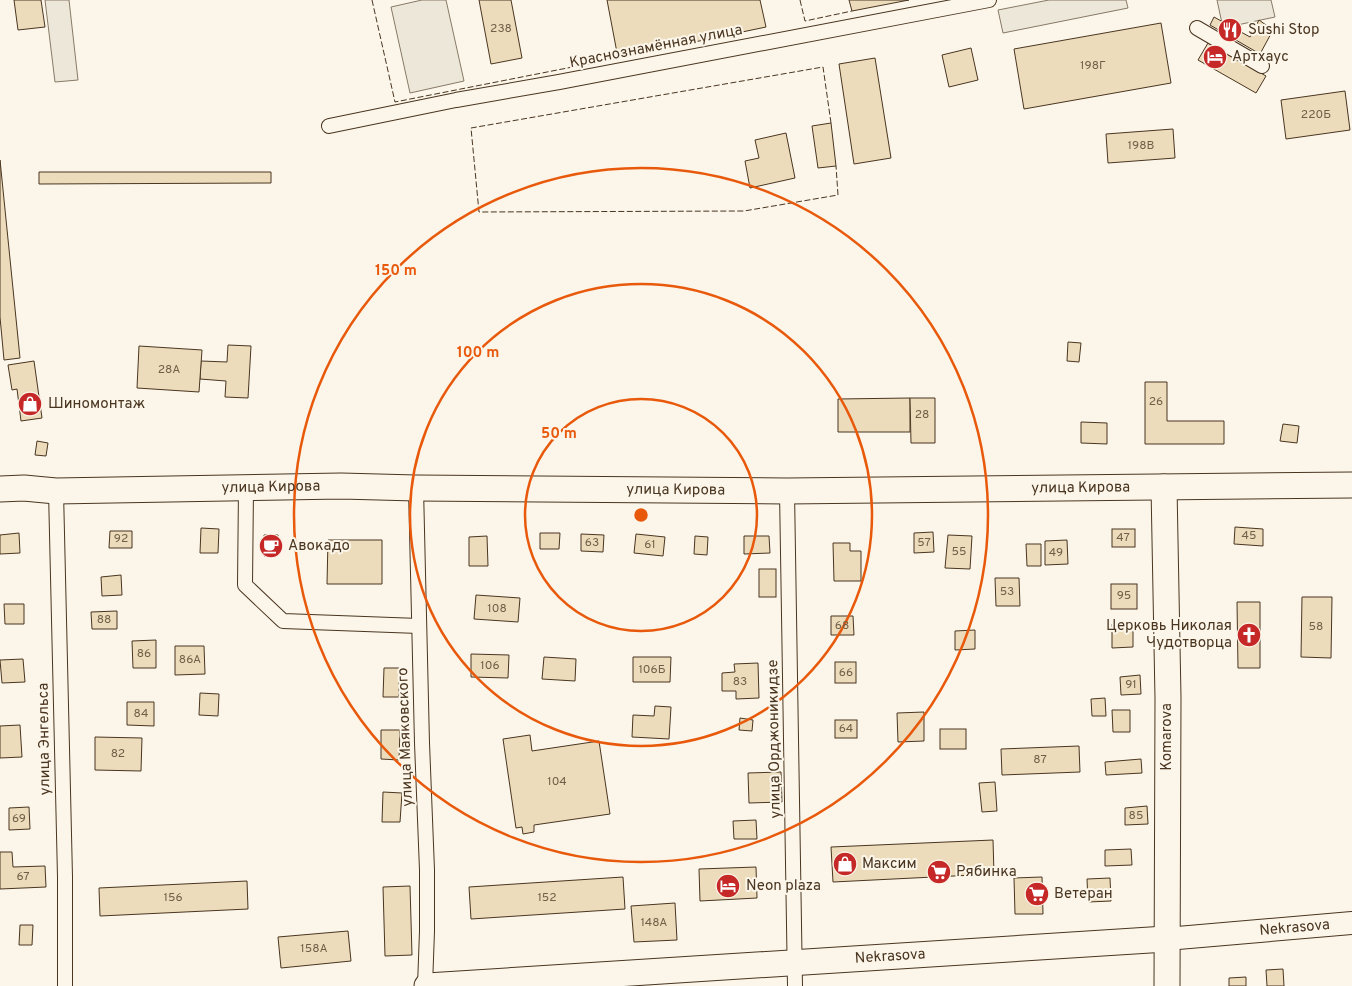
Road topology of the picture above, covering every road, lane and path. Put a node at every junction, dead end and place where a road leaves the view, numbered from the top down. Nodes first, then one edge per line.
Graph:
1 (989, 0) edge
2 (1197, 28) dead end
3 (1262, 66) dead end
4 (329, 126) dead end
5 (1352, 485) edge
6 (1164, 487) junction
7 (246, 488) junction
8 (416, 488) junction
9 (0, 489) edge
10 (56, 490) junction
11 (787, 491) junction
12 (419, 626) junction
13 (1352, 923) edge
14 (1166, 939) junction
15 (795, 974) edge
16 (65, 986) edge
17 (426, 986) edge
18 (1167, 986) edge

1 - 4 street, Краснознамённая улица
2 - 3 street
5 - 6 highway, улица Кирова
6 - 11 highway, улица Кирова
6 - 14 highway, Komarova
7 - 8 highway, улица Кирова
7 - 10 highway, улица Кирова
7 - 12 street
8 - 11 highway, улица Кирова
8 - 12 street, улица Маяковского
9 - 10 highway, улица Кирова
10 - 16 street, улица Энгельса
11 - 15 street, улица Орджоникидзе
12 - 17 street, улица Маяковского
13 - 14 main road, Nekrasova
14 - 15 highway, Nekrasova
14 - 18 highway, Komarova
15 - 17 highway, Nekrasova

